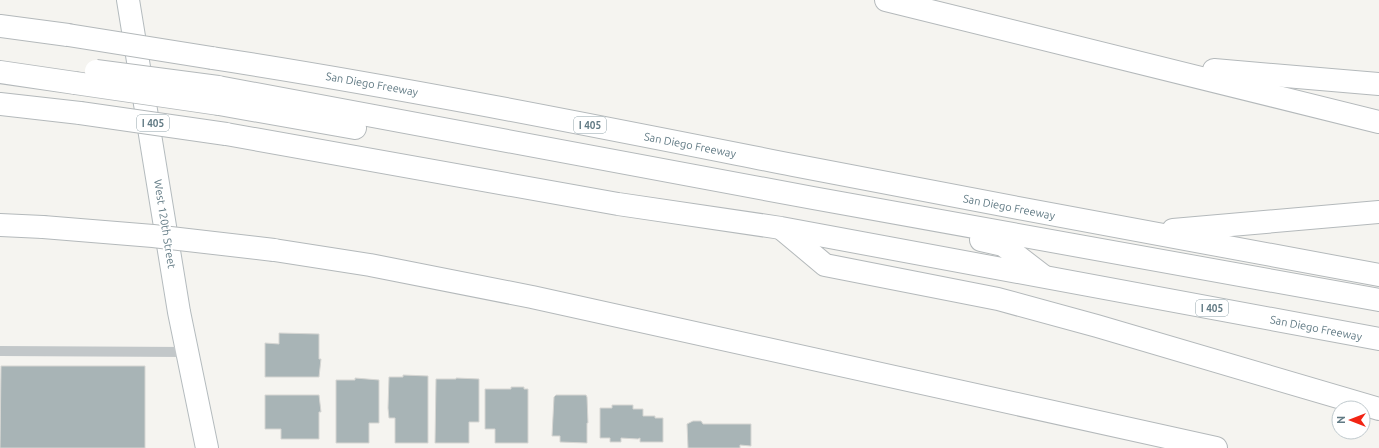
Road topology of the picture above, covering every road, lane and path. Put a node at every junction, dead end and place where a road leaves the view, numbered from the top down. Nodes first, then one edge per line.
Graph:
1 (128, 0) edge
2 (886, 0) edge
3 (0, 26) edge
4 (0, 57) edge
5 (1145, 64) junction
6 (0, 72) edge
7 (74, 75) junction
8 (1379, 84) edge
9 (218, 95) junction
10 (0, 104) edge
11 (1379, 122) edge
12 (1379, 212) edge
13 (0, 225) edge
14 (781, 228) junction
15 (1146, 232) junction
16 (1379, 275) edge
17 (1044, 277) junction
18 (1379, 300) edge
19 (1379, 339) edge
20 (0, 351) edge
21 (187, 352) junction
22 (1379, 409) edge
23 (206, 448) edge
24 (1216, 448) edge

1 - 21 main road, West 120th Street
2 - 5 main road
3 - 15 main road, San Diego Freeway / I 405, bridge
4 - 7 main road
5 - 8 main road
5 - 11 main road
6 - 7 main road
7 - 9 main road, bridge
9 - 17 main road
9 - 18 main road
10 - 14 main road, San Diego Freeway / I 405, bridge
12 - 15 main road
13 - 24 main road, bridge
14 - 17 main road, San Diego Freeway / I 405
14 - 22 main road
15 - 16 main road, San Diego Freeway / I 405
17 - 19 main road, San Diego Freeway / I 405
20 - 21 lane
21 - 23 main road, West 120th Street

